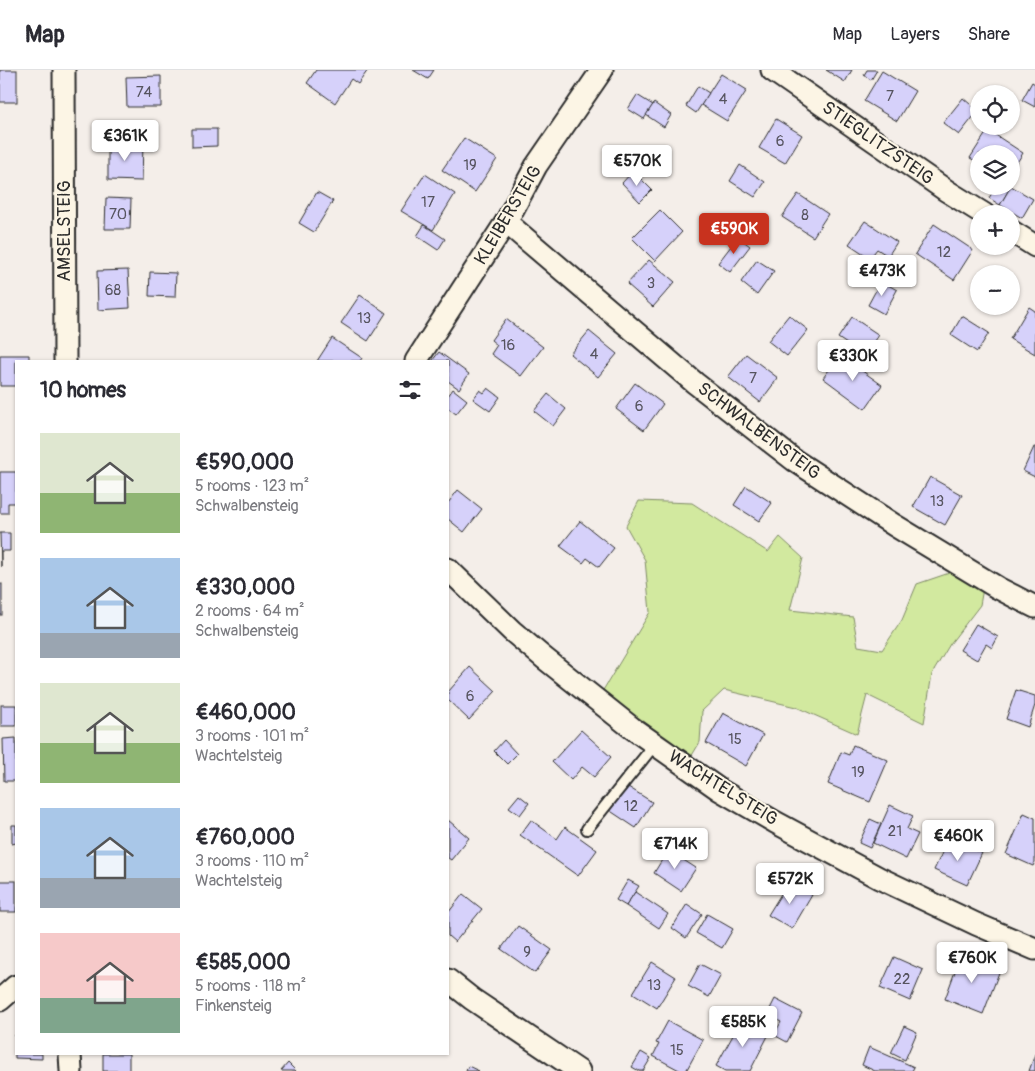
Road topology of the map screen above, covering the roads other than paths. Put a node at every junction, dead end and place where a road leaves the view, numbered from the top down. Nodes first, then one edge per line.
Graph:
1 (64, 70) edge
2 (602, 70) edge
3 (772, 70) edge
4 (970, 205) edge
5 (506, 222) junction
6 (1020, 237) edge
7 (1035, 246) edge
8 (65, 360) edge
9 (417, 360) edge
10 (449, 570) edge
11 (1035, 606) edge
12 (655, 744) junction
13 (587, 829) dead end
14 (1035, 949) edge
15 (449, 981) edge
16 (15, 987) edge
17 (0, 1000) edge
18 (70, 1055) edge
19 (71, 1071) edge
20 (579, 1071) edge

1 - 8 street, AMSELSTEIG
2 - 5 street, KLEIBERSTEIG
3 - 4 street, STIEGLITZSTEIG
5 - 9 street, KLEIBERSTEIG
5 - 11 street, SCHWALBENSTEIG
6 - 7 street
10 - 12 street, WACHTELSTEIG
12 - 13 lane
12 - 14 street, WACHTELSTEIG
15 - 20 street
16 - 17 street
18 - 19 street

